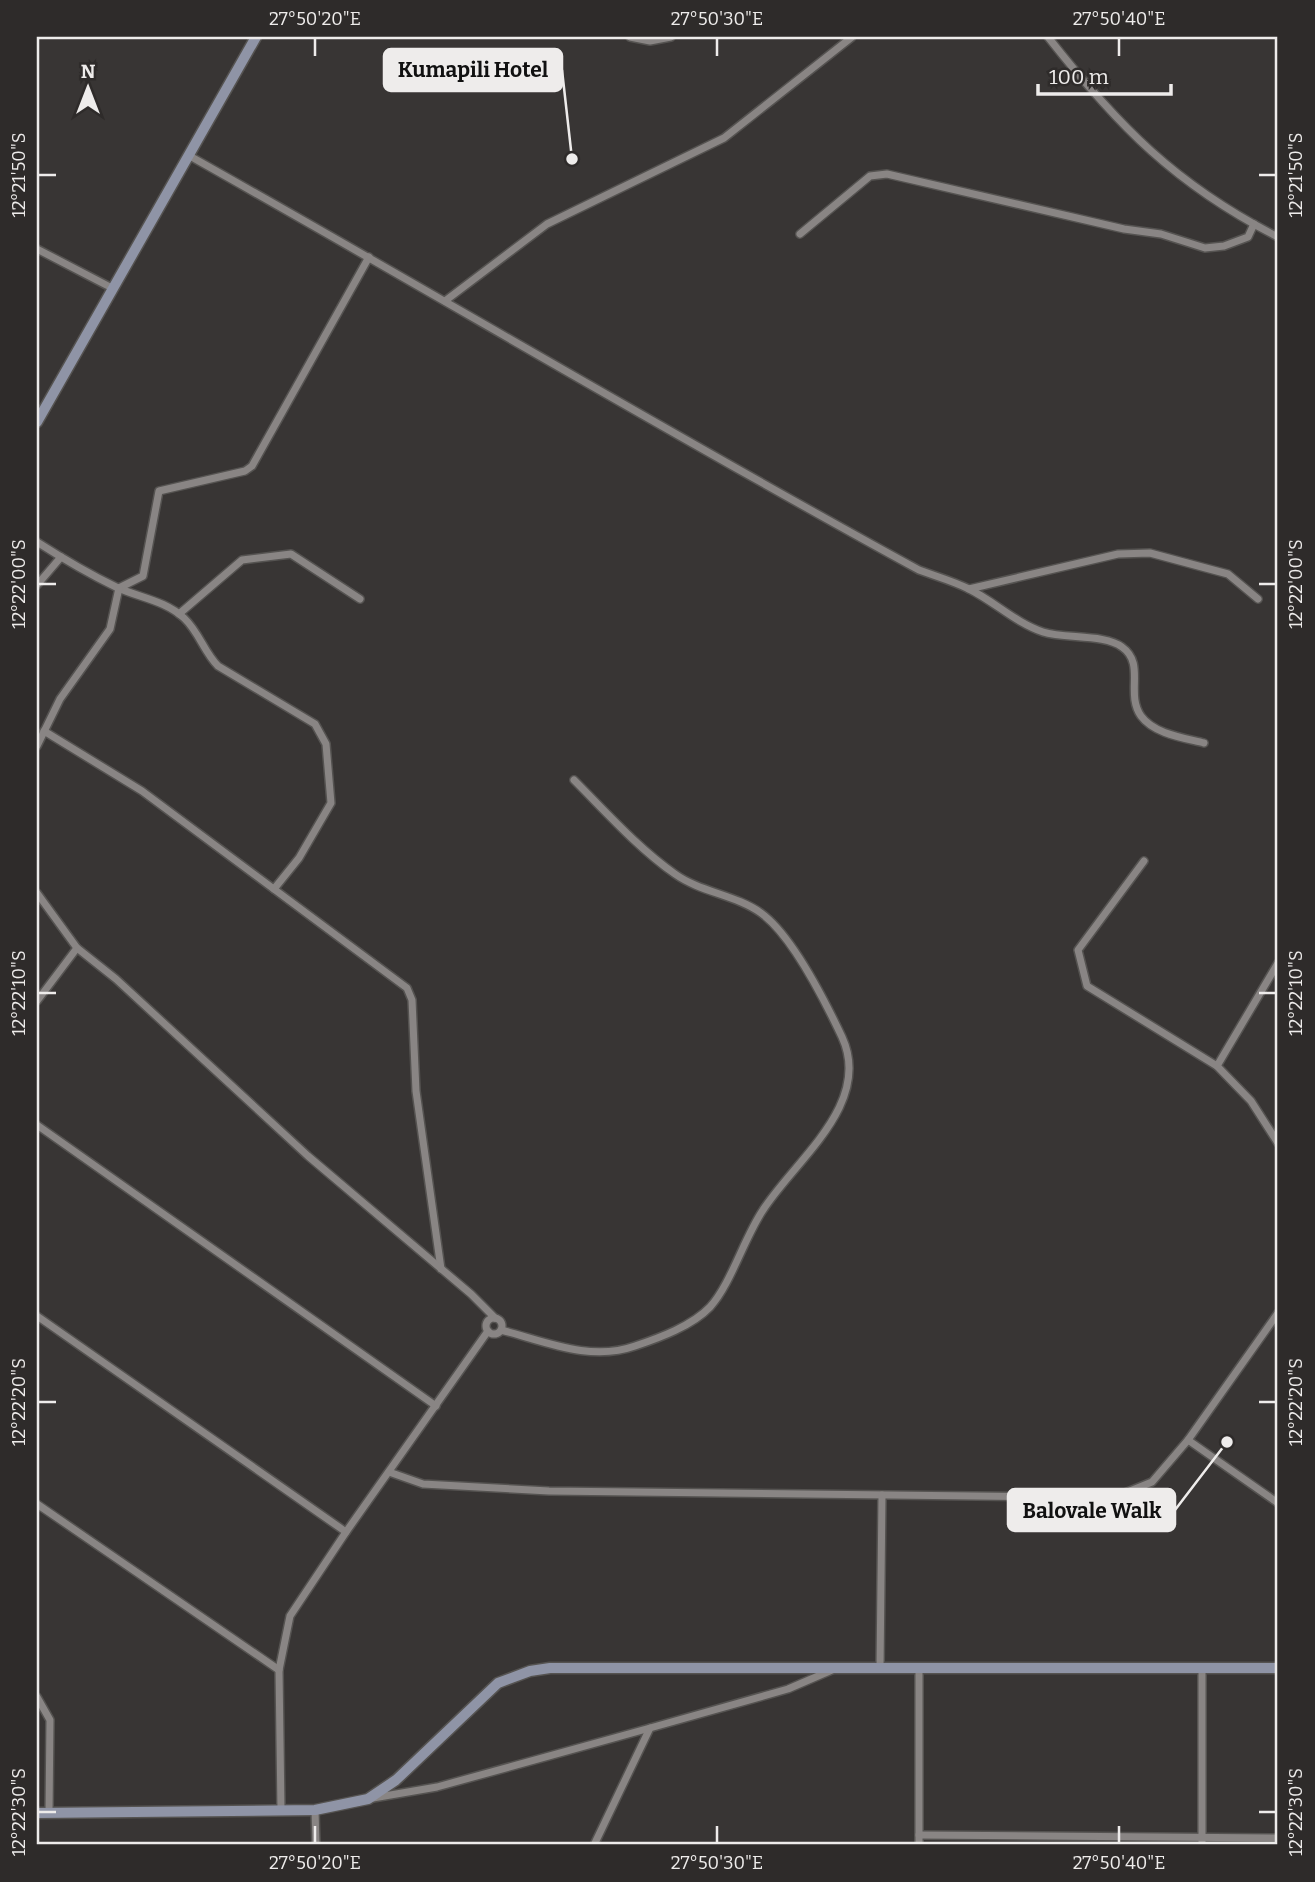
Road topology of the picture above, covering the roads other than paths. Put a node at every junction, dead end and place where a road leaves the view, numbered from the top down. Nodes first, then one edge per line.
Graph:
1 (256, 37) edge
2 (630, 37) edge
3 (671, 37) edge
4 (852, 37) edge
5 (1048, 37) edge
6 (188, 155) junction
7 (1254, 224) junction
8 (800, 234) dead end
9 (1278, 237) edge
10 (37, 249) edge
11 (369, 257) junction
12 (112, 288) junction
13 (445, 301) junction
14 (37, 422) edge
15 (37, 542) edge
16 (61, 557) junction
17 (37, 585) edge
18 (119, 588) junction
19 (970, 589) junction
20 (360, 599) dead end
21 (1258, 599) dead end
22 (178, 614) junction
23 (44, 731) junction
24 (1204, 743) dead end
25 (37, 746) edge
26 (574, 780) dead end
27 (1144, 861) dead end
28 (274, 889) junction
29 (37, 893) edge
30 (78, 948) junction
31 (1278, 963) edge
32 (37, 1001) edge
33 (1217, 1066) junction
34 (37, 1125) edge
35 (1278, 1143) edge
36 (441, 1269) junction
37 (1278, 1313) edge
38 (37, 1316) edge
39 (495, 1318) junction
40 (501, 1329) junction
41 (488, 1331) junction
42 (436, 1406) junction
43 (1188, 1440) junction
44 (389, 1472) junction
45 (881, 1495) junction
46 (1278, 1503) edge
47 (37, 1504) edge
48 (346, 1532) junction
49 (836, 1668) junction
50 (880, 1668) junction
51 (1202, 1668) junction
52 (1278, 1668) edge
53 (919, 1669) junction
54 (279, 1670) junction
55 (37, 1697) edge
56 (650, 1728) junction
57 (369, 1799) junction
58 (281, 1810) junction
59 (315, 1810) junction
60 (37, 1813) edge
61 (48, 1813) junction
62 (919, 1835) junction
63 (1278, 1838) edge
64 (1202, 1842) edge
65 (316, 1845) edge
66 (594, 1845) edge
67 (919, 1845) edge

1 - 6 street
2 - 3 street
4 - 13 street
5 - 7 street
6 - 11 street
6 - 12 street
7 - 8 street
7 - 9 street
10 - 12 street
11 - 13 street
11 - 18 street
12 - 14 street
13 - 19 street
15 - 16 street
16 - 17 street
16 - 18 street
18 - 22 street
18 - 23 street
19 - 21 street
19 - 24 street
20 - 22 street
22 - 28 street
23 - 25 street
23 - 28 street
26 - 40 street
27 - 33 street
28 - 36 street
29 - 30 street
30 - 32 street
30 - 36 street
31 - 33 street
33 - 35 street
34 - 42 street
36 - 39 street
37 - 43 street
38 - 48 street
39 - 40 street
39 - 41 street
40 - 41 street
41 - 42 street
42 - 44 street
43 - 45 street
43 - 46 street
44 - 45 street
44 - 48 street
45 - 50 street
47 - 54 street
48 - 54 street
49 - 50 street
49 - 56 street
49 - 57 street
50 - 53 street
51 - 52 street
51 - 53 street
51 - 64 street
53 - 62 street
54 - 58 street
55 - 61 street
56 - 57 street
56 - 66 street
57 - 59 street
58 - 59 street
58 - 61 street
59 - 65 street
60 - 61 street
62 - 64 street
62 - 67 street
63 - 64 street

